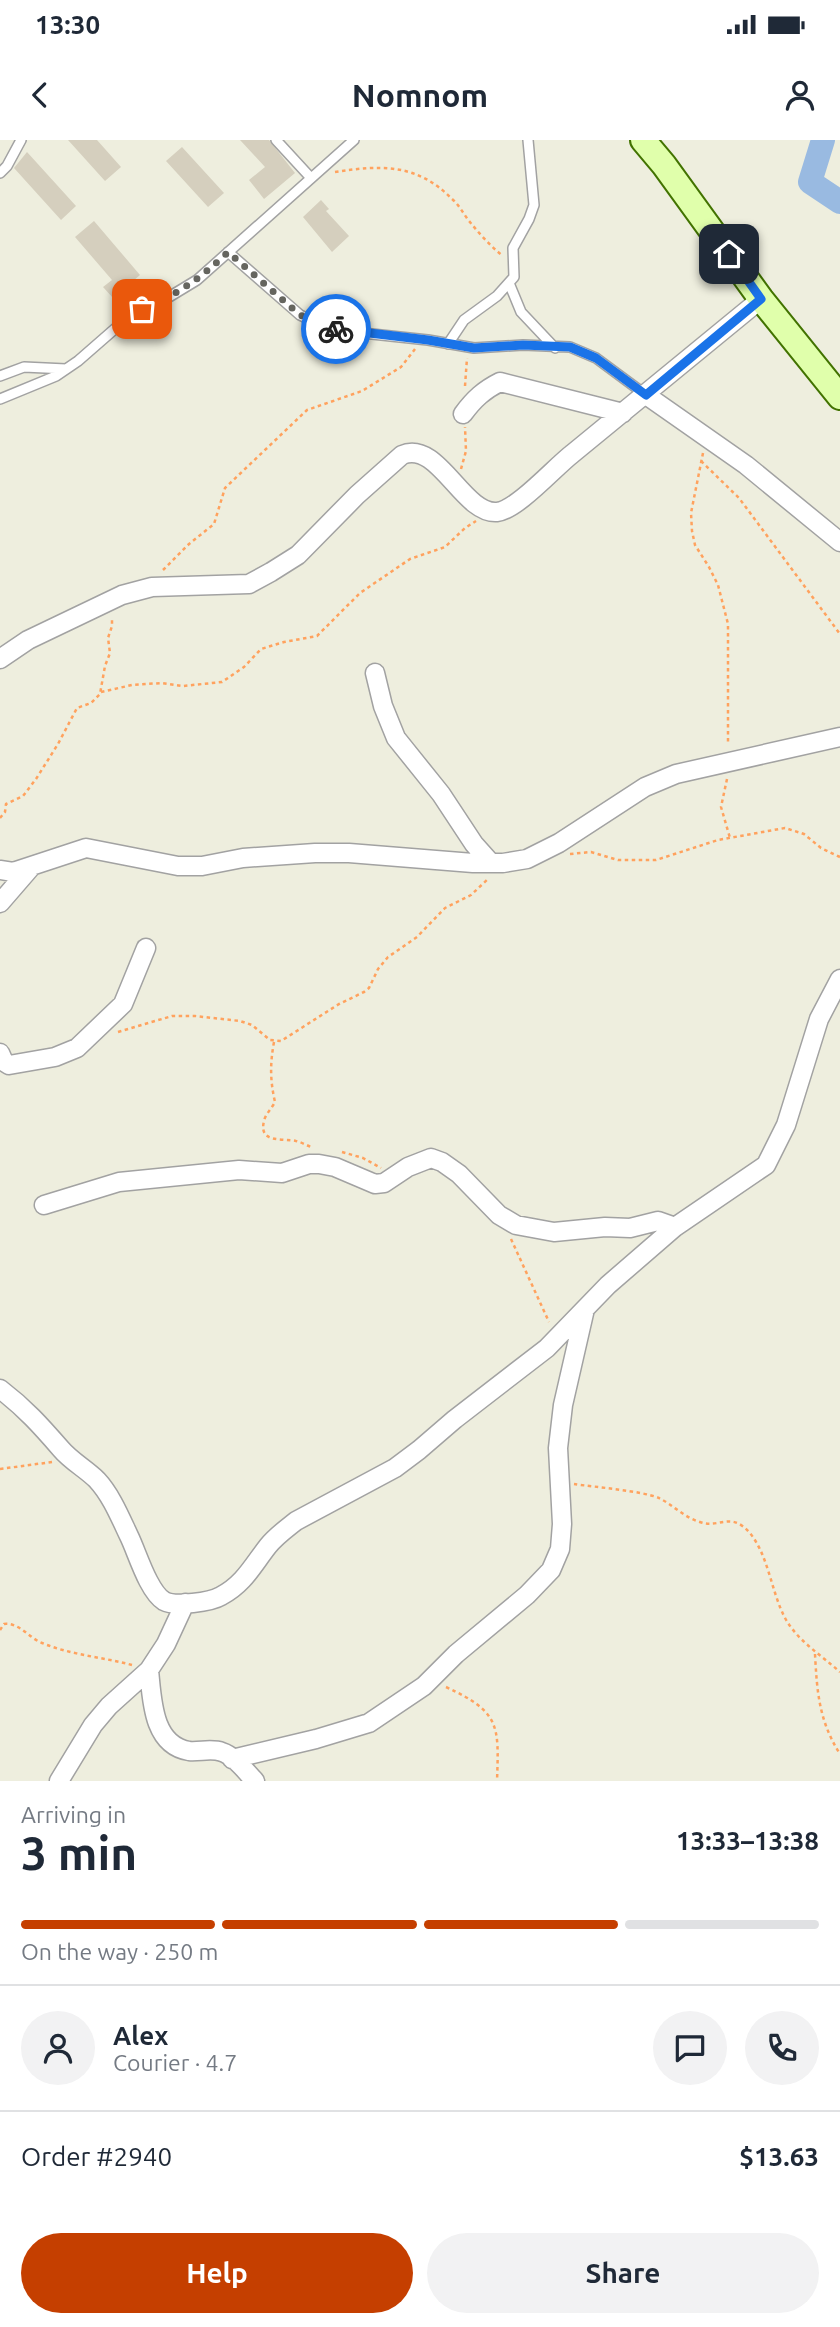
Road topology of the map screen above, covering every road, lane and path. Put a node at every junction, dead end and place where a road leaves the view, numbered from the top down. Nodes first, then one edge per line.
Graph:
1 (21, 140) edge
2 (275, 140) edge
3 (354, 140) edge
4 (528, 140) edge
5 (643, 140) edge
6 (0, 173) edge
7 (313, 176) junction
8 (228, 252) junction
9 (514, 265) junction
10 (509, 283) junction
11 (761, 299) junction
12 (423, 339) junction
13 (448, 344) junction
14 (555, 348) junction
15 (66, 369) junction
16 (0, 376) edge
17 (646, 395) junction
18 (840, 397) edge
19 (0, 399) edge
20 (623, 413) junction
21 (463, 414) dead end
22 (706, 436) junction
23 (701, 461) junction
24 (490, 511) junction
25 (840, 542) edge
26 (159, 572) dead end
27 (108, 601) junction
28 (840, 634) edge
29 (0, 659) edge
30 (375, 673) dead end
31 (100, 692) junction
32 (840, 737) edge
33 (728, 761) junction
34 (0, 818) edge
35 (730, 838) junction
36 (560, 856) dead end
37 (840, 857) edge
38 (497, 863) junction
39 (34, 864) junction
40 (0, 870) edge
41 (0, 903) edge
42 (146, 948) dead end
43 (840, 979) edge
44 (115, 1033) dead end
45 (274, 1042) junction
46 (1, 1058) edge
47 (312, 1147) dead end
48 (334, 1151) dead end
49 (408, 1167) junction
50 (44, 1205) dead end
51 (506, 1220) junction
52 (675, 1227) junction
53 (585, 1309) junction
54 (557, 1337) junction
55 (0, 1389) edge
56 (73, 1460) junction
57 (0, 1469) edge
58 (561, 1482) junction
59 (185, 1603) junction
60 (0, 1629) edge
61 (815, 1652) junction
62 (832, 1664) junction
63 (840, 1664) edge
64 (149, 1670) junction
65 (840, 1672) edge
66 (430, 1680) junction
67 (840, 1754) edge
68 (232, 1759) junction
69 (60, 1781) edge
70 (255, 1781) edge
71 (497, 1781) edge

1 - 6 lane
2 - 7 lane
3 - 7 lane
4 - 9 lane
5 - 11 main road
7 - 8 lane
7 - 9 path
8 - 12 lane
8 - 15 lane
9 - 10 lane
10 - 13 lane
10 - 14 lane
11 - 17 street
11 - 18 main road
12 - 13 lane
12 - 26 path
13 - 14 lane
14 - 17 lane
15 - 16 lane
15 - 19 lane
17 - 20 street
17 - 22 street
20 - 21 street
20 - 24 street
22 - 23 path
22 - 25 street
23 - 28 path
23 - 33 path
24 - 27 street
24 - 31 path
27 - 29 street
27 - 31 path
30 - 38 street
31 - 34 path
32 - 33 street
33 - 35 path
33 - 38 street
35 - 36 path
35 - 37 path
38 - 39 street
38 - 45 path
39 - 40 street
39 - 41 street
42 - 46 street
43 - 52 street
44 - 45 path
45 - 47 path
48 - 49 path
49 - 50 street
49 - 51 street
51 - 52 street
51 - 54 path
52 - 53 street
53 - 54 street
53 - 58 street
54 - 59 street
55 - 56 street
56 - 57 path
56 - 59 street
58 - 61 path
58 - 66 street
59 - 64 street
60 - 64 path
61 - 62 path
61 - 67 path
62 - 63 path
62 - 65 path
64 - 68 street
64 - 69 street
66 - 68 street
66 - 71 path
68 - 70 street

